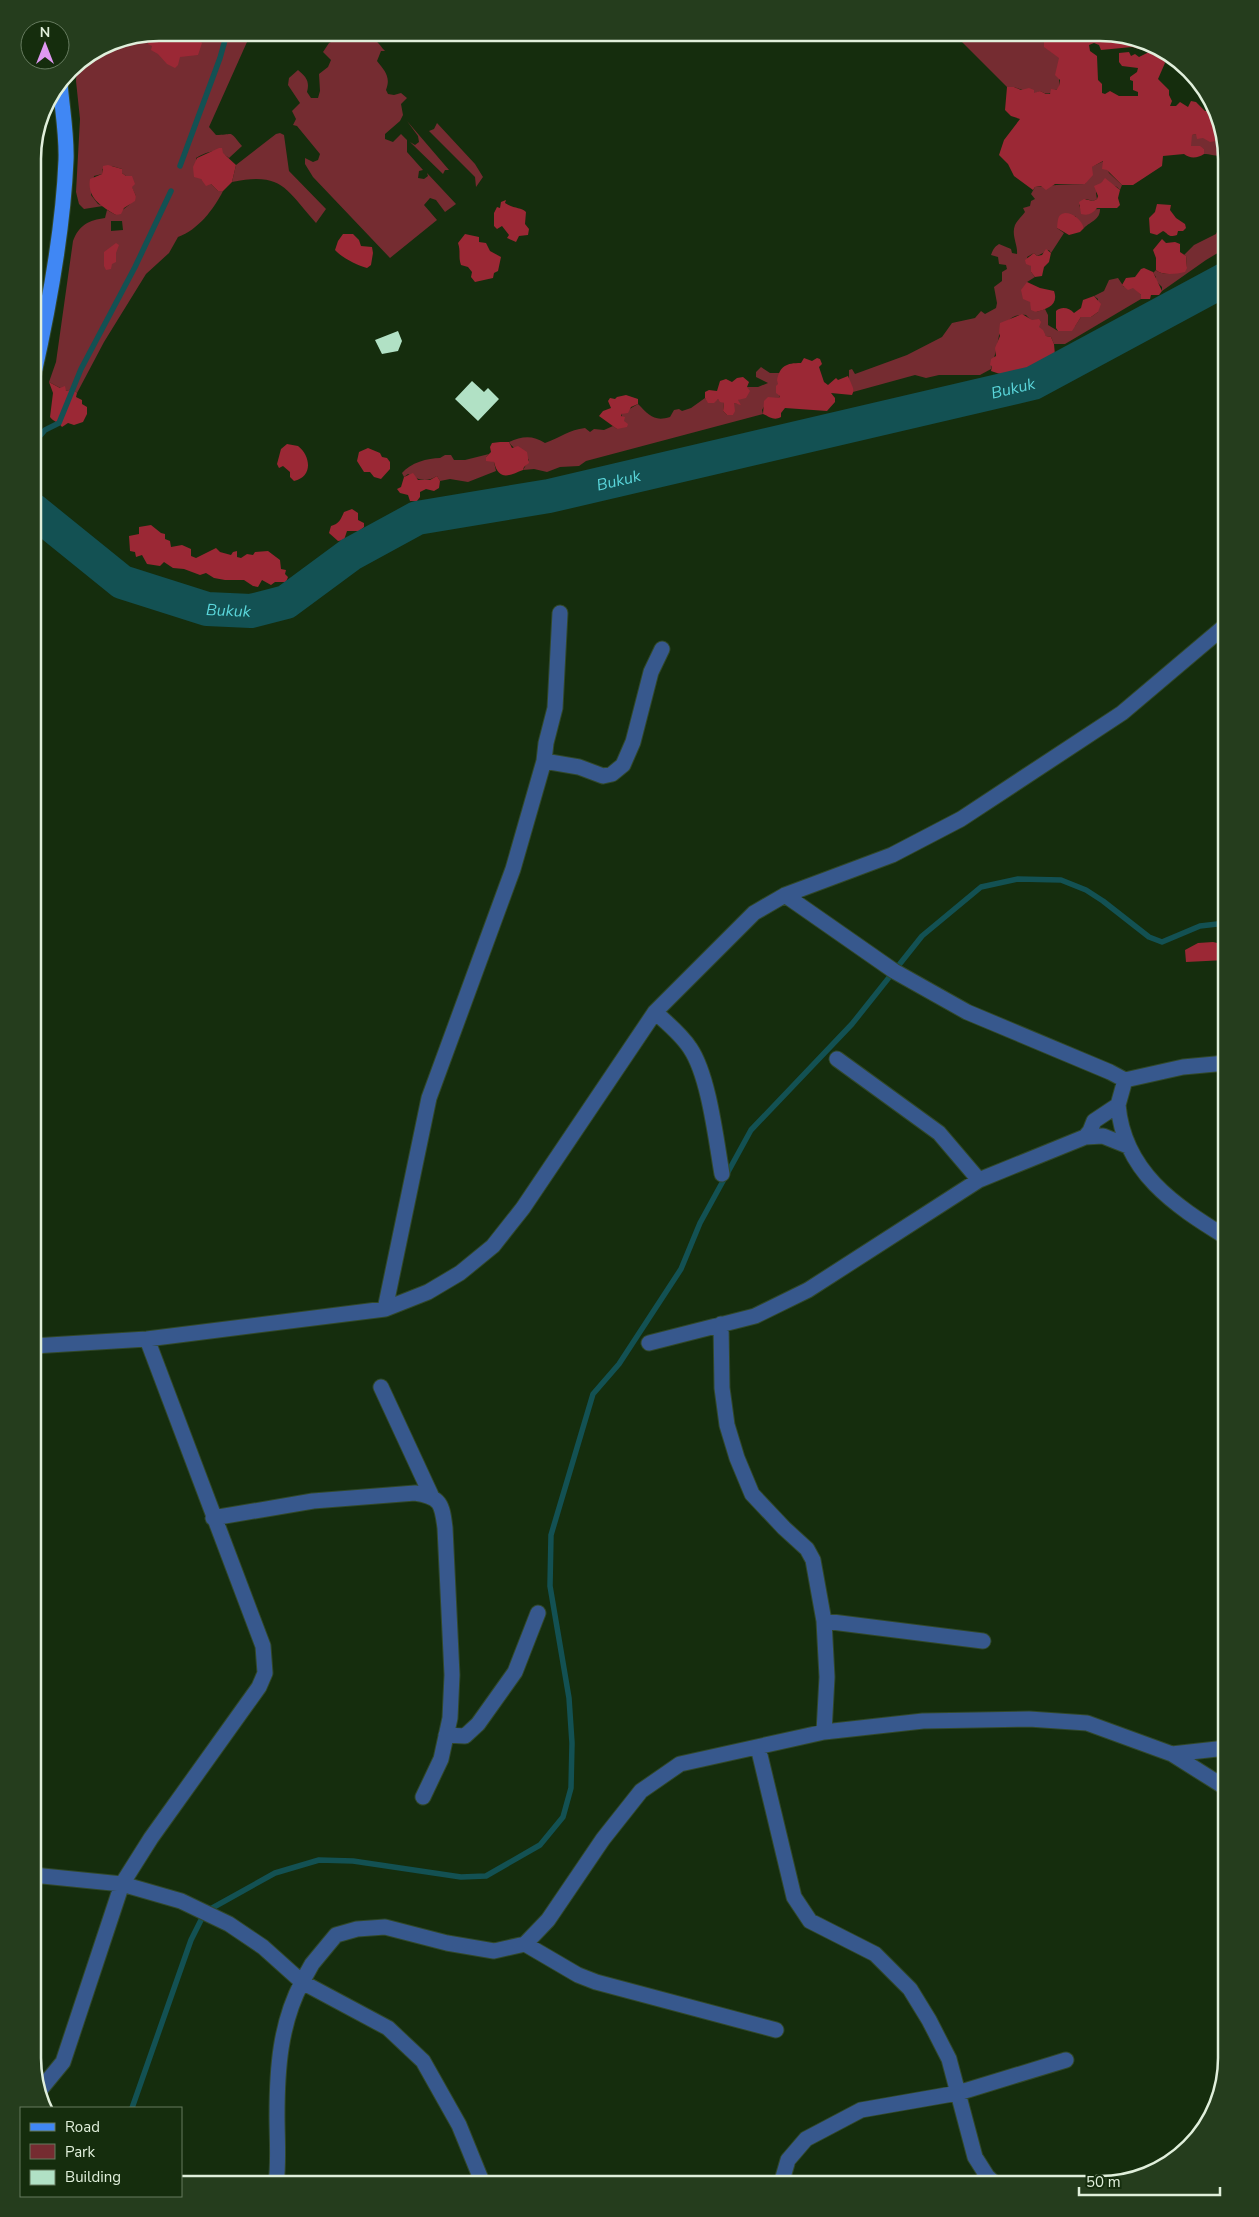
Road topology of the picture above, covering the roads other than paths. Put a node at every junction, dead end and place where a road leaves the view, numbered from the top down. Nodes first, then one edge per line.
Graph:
1 (61, 94) edge
2 (42, 338) edge
3 (560, 613) dead end
4 (1218, 632) edge
5 (662, 650) dead end
6 (544, 760) junction
7 (785, 895) junction
8 (655, 1012) junction
9 (837, 1059) dead end
10 (1218, 1063) edge
11 (1125, 1080) junction
12 (1118, 1105) junction
13 (1084, 1138) junction
14 (1128, 1146) junction
15 (722, 1174) dead end
16 (979, 1180) junction
17 (1218, 1232) edge
18 (385, 1309) junction
19 (721, 1324) junction
20 (147, 1339) junction
21 (649, 1343) dead end
22 (41, 1345) edge
23 (380, 1387) dead end
24 (431, 1495) junction
25 (213, 1518) junction
26 (538, 1613) dead end
27 (824, 1620) junction
28 (983, 1641) dead end
29 (824, 1732) junction
30 (446, 1735) junction
31 (758, 1747) junction
32 (1218, 1749) edge
33 (1172, 1754) junction
34 (1218, 1783) edge
35 (422, 1798) dead end
36 (41, 1876) edge
37 (122, 1884) junction
38 (525, 1944) junction
39 (302, 1982) junction
40 (776, 2030) dead end
41 (1066, 2060) dead end
42 (45, 2084) edge
43 (958, 2093) junction
44 (277, 2175) edge
45 (480, 2175) edge
46 (783, 2176) edge
47 (989, 2176) edge

1 - 2 main road
3 - 6 street
4 - 7 street
5 - 6 street
6 - 18 street
7 - 8 street
7 - 11 street
8 - 15 street
8 - 18 street
9 - 16 street
10 - 11 street
11 - 12 street
12 - 13 street
12 - 14 street
13 - 14 street
13 - 16 street
14 - 17 street
16 - 19 street
18 - 20 street
19 - 21 street
19 - 27 street
20 - 22 street
20 - 25 street
23 - 24 street
24 - 25 street
24 - 30 street
25 - 37 street
26 - 30 street
27 - 28 street
27 - 29 street
29 - 31 street
29 - 33 street
30 - 35 street
31 - 38 street
31 - 43 street
32 - 33 street
33 - 34 street
36 - 37 street
37 - 39 street
37 - 42 street
38 - 39 street
38 - 40 street
39 - 44 street
39 - 45 street
41 - 43 street
43 - 46 street
43 - 47 street

